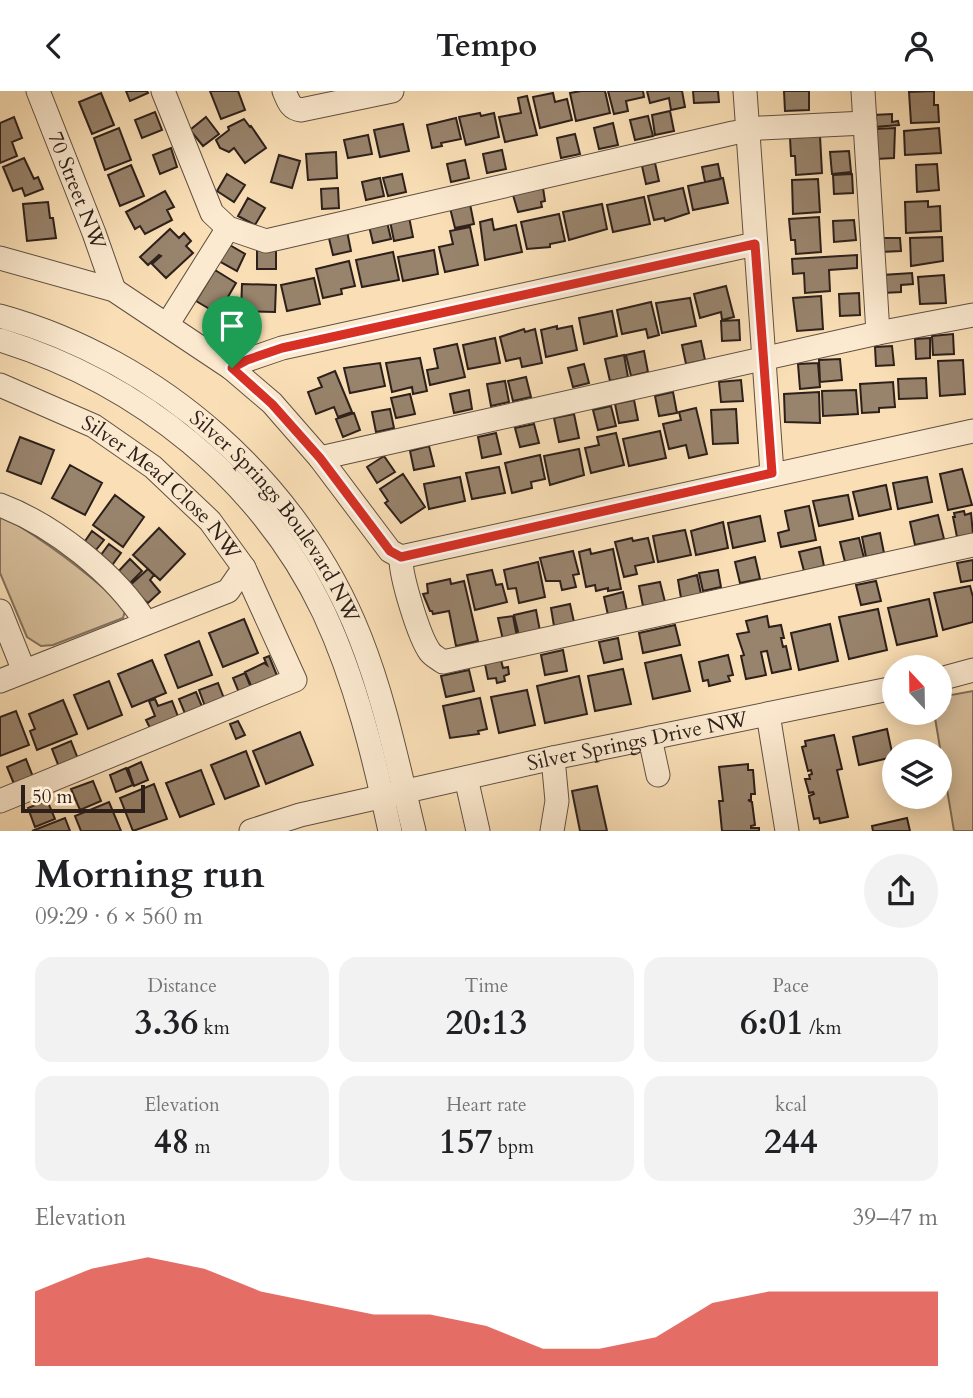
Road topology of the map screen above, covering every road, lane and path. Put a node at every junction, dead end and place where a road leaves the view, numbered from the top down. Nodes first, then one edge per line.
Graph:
1 (38, 91) edge
2 (163, 91) edge
3 (284, 91) edge
4 (392, 91) edge
5 (745, 91) edge
6 (863, 91) edge
7 (865, 123) junction
8 (748, 130) junction
9 (228, 228) junction
10 (755, 244) junction
11 (0, 258) edge
12 (114, 291) junction
13 (0, 316) edge
14 (973, 316) edge
15 (167, 324) junction
16 (878, 333) junction
17 (0, 339) edge
18 (763, 358) junction
19 (232, 368) junction
20 (0, 384) edge
21 (973, 431) edge
22 (320, 458) junction
23 (772, 473) junction
24 (0, 505) edge
25 (973, 545) edge
26 (401, 557) junction
27 (244, 568) junction
28 (0, 611) edge
29 (145, 623) junction
30 (973, 670) edge
31 (24, 671) junction
32 (952, 675) edge
33 (0, 681) edge
34 (882, 690) edge
35 (768, 714) junction
36 (650, 738) junction
37 (552, 758) junction
38 (658, 775) dead end
39 (466, 778) junction
40 (393, 795) junction
41 (0, 801) edge
42 (251, 831) edge
43 (390, 831) edge
44 (414, 831) edge
45 (478, 831) edge
46 (552, 831) edge
47 (787, 831) edge

1 - 12 street, 70 Street NW
2 - 9 street
3 - 4 street
5 - 8 street
6 - 7 street
7 - 8 street
7 - 16 street
8 - 9 street
8 - 10 street
9 - 15 street
10 - 18 street
10 - 19 street
11 - 12 street
12 - 15 street
13 - 40 street, Silver Springs Boulevard NW
14 - 16 street
15 - 19 street
16 - 18 street
17 - 40 street, Silver Springs Boulevard NW
18 - 22 street
18 - 23 street
19 - 22 street
20 - 27 street, Silver Mead Close NW
21 - 23 street
22 - 26 street
23 - 26 street
24 - 29 street
25 - 26 street
27 - 29 street, Silver Mead Close NW
27 - 41 street
28 - 31 street
29 - 31 street, Silver Mead Close NW
30 - 32 street
31 - 33 street, Silver Mead Close NW
34 - 35 street, Silver Springs Drive NW
35 - 36 street, Silver Springs Drive NW
35 - 47 street
36 - 37 street, Silver Springs Drive NW
36 - 38 street
37 - 39 street, Silver Springs Drive NW
37 - 46 street
39 - 40 street, Silver Springs Drive NW
39 - 45 street
40 - 42 street, Silver Springs Drive NW
40 - 43 street, Silver Springs Boulevard NW
40 - 44 street, Silver Springs Boulevard NW

